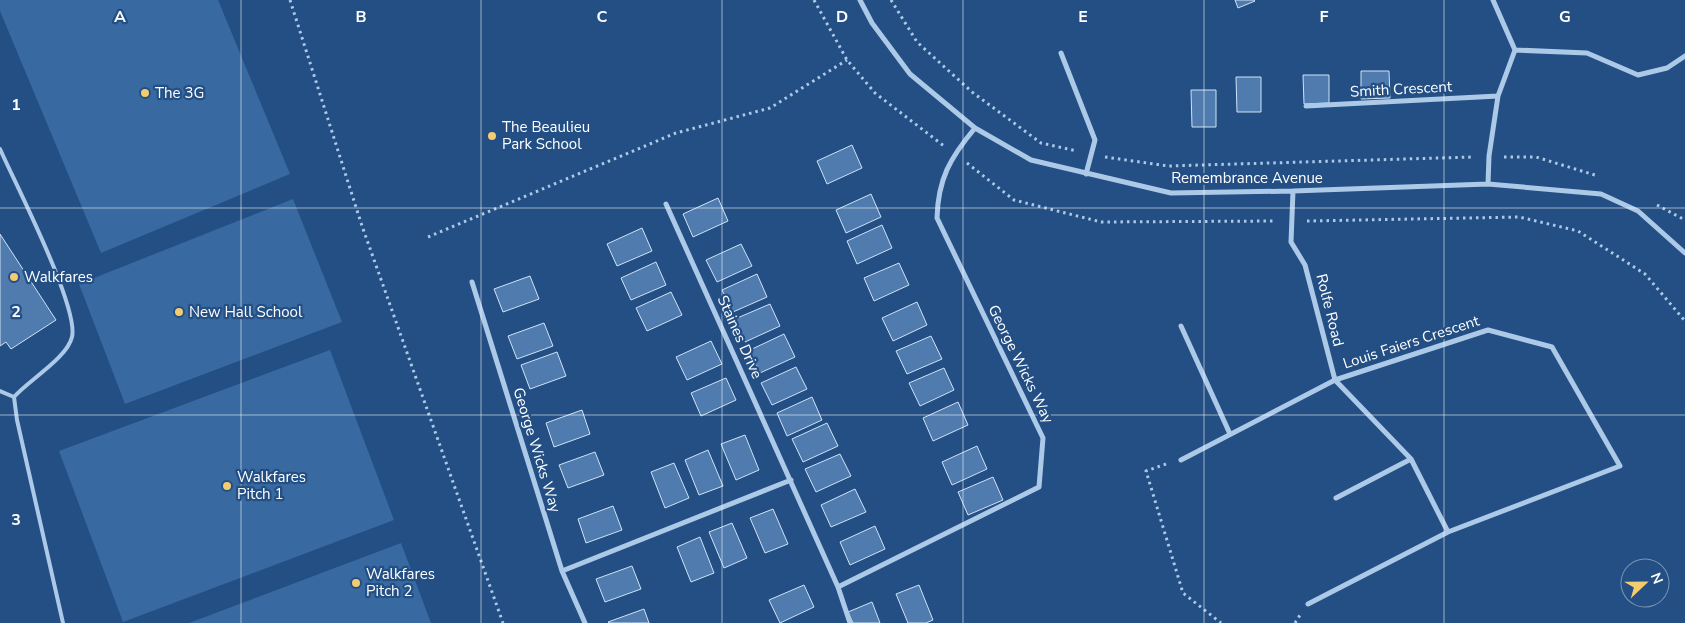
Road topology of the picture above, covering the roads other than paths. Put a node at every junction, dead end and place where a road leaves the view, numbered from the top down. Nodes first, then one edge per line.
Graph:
1 (860, 0) edge
2 (1493, 0) edge
3 (1514, 50) junction
4 (1061, 52) dead end
5 (1685, 56) edge
6 (1498, 96) junction
7 (1306, 106) dead end
8 (975, 128) junction
9 (0, 149) edge
10 (1086, 174) junction
11 (1488, 184) junction
12 (1293, 191) junction
13 (666, 204) dead end
14 (1685, 253) edge
15 (472, 282) dead end
16 (1181, 326) dead end
17 (1335, 380) junction
18 (0, 391) edge
19 (14, 398) junction
20 (1230, 434) junction
21 (1411, 459) junction
22 (1181, 460) road end
23 (792, 480) junction
24 (1336, 498) dead end
25 (1448, 532) junction
26 (562, 571) junction
27 (838, 587) junction
28 (1308, 604) dead end
29 (63, 623) edge
30 (585, 623) edge
31 (850, 623) edge

1 - 8 street, Remembrance Avenue
2 - 3 street
3 - 5 street
3 - 6 street
4 - 10 street
6 - 7 street, Smith Crescent
6 - 11 street
8 - 10 street, Remembrance Avenue
8 - 27 street, George Wicks Way
9 - 19 lane
10 - 12 street, Remembrance Avenue
11 - 12 street, Remembrance Avenue
11 - 14 street, Remembrance Avenue
12 - 17 street, Rolfe Road
13 - 23 street, Staines Drive
15 - 26 street, George Wicks Way
16 - 20 street
17 - 20 street
17 - 21 street, Louis Faiers Crescent
17 - 25 street, Louis Faiers Crescent
18 - 19 lane
19 - 29 lane
20 - 22 street
21 - 24 street
21 - 25 street, Louis Faiers Crescent
23 - 26 street
23 - 27 street, Staines Drive
25 - 28 street, Louis Faiers Crescent
26 - 30 street, George Wicks Way
27 - 31 street

